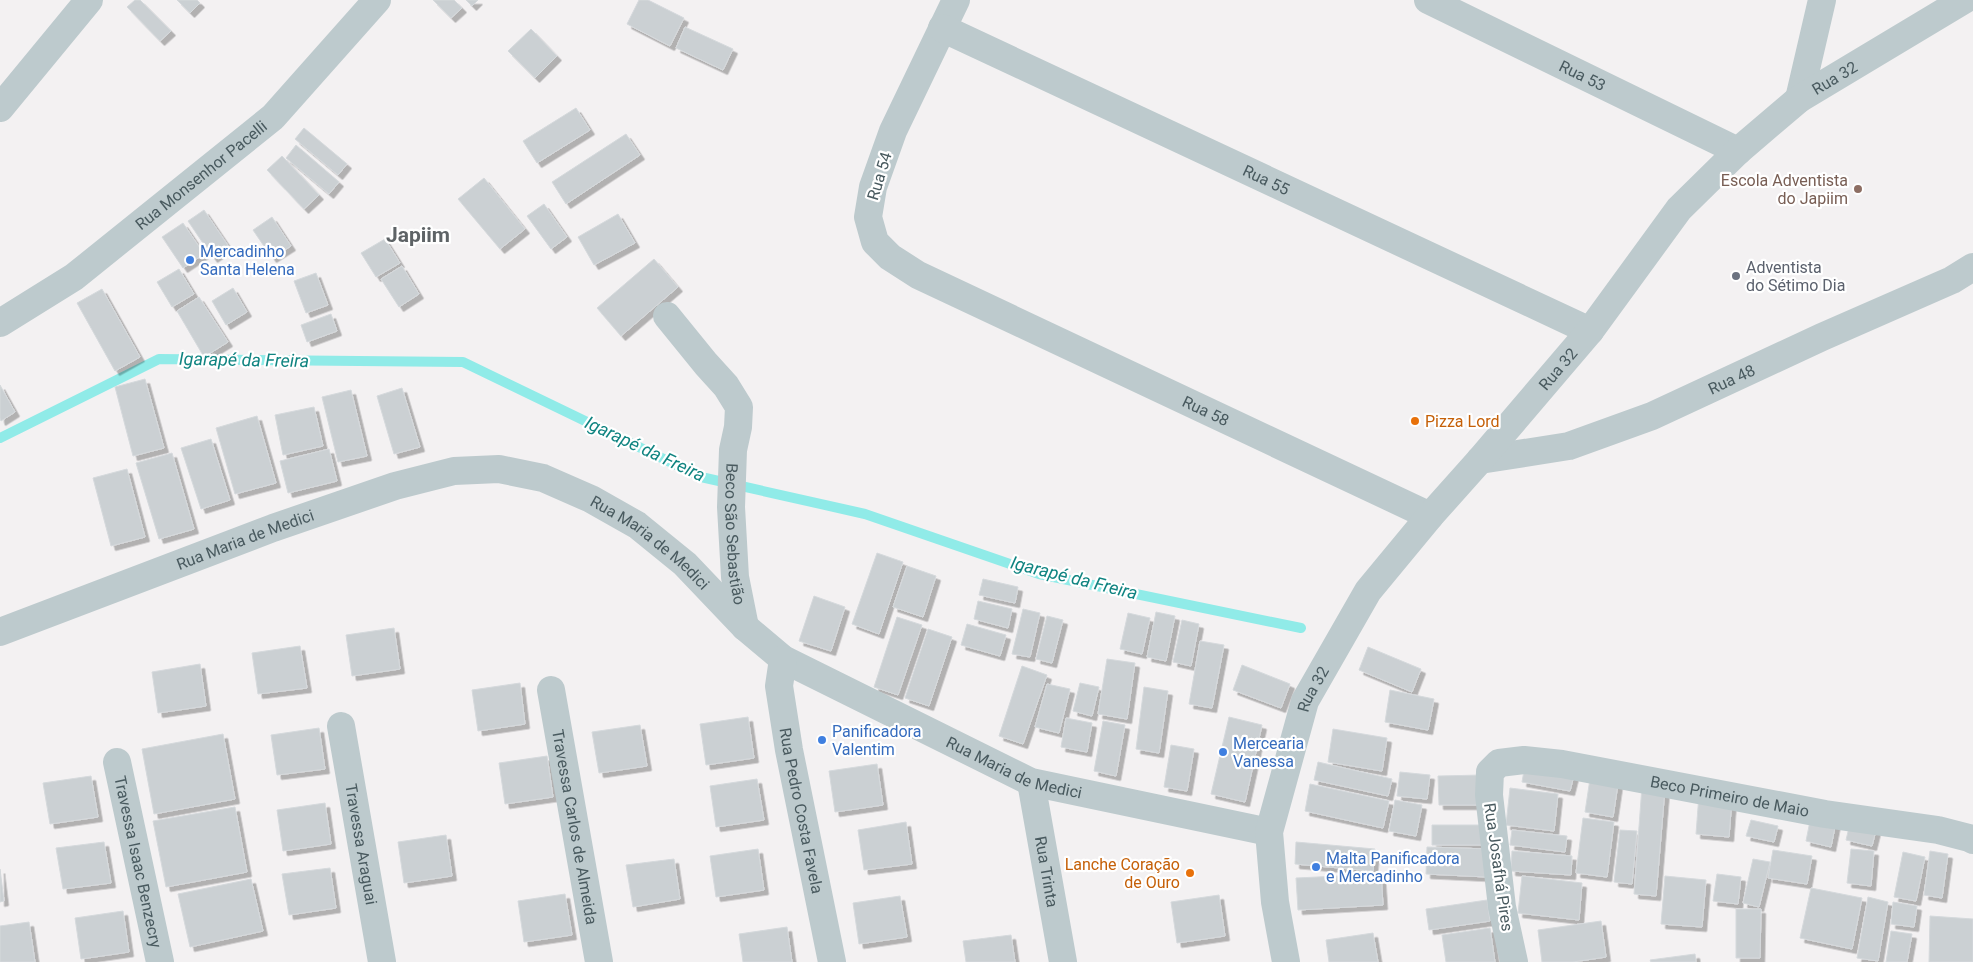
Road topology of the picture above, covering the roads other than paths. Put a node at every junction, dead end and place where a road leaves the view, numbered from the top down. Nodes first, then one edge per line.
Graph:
1 (89, 0) edge
2 (377, 0) edge
3 (956, 0) edge
4 (1428, 0) edge
5 (1822, 0) edge
6 (1964, 0) edge
7 (942, 28) junction
8 (1799, 99) junction
9 (0, 108) edge
10 (1738, 150) junction
11 (1973, 267) edge
12 (981, 304) joint
13 (667, 316) dead end
14 (0, 323) edge
15 (1590, 331) junction
16 (1480, 460) junction
17 (1430, 516) junction
18 (745, 627) junction
19 (0, 632) edge
20 (783, 659) junction
21 (551, 690) dead end
22 (341, 726) dead end
23 (118, 762) dead end
24 (1490, 772) joint
25 (1031, 782) junction
26 (1269, 832) junction
27 (1973, 840) edge
28 (160, 962) edge
29 (382, 962) edge
30 (599, 962) edge
31 (832, 962) edge
32 (1063, 962) edge
33 (1286, 962) edge
34 (1514, 962) edge

1 - 9 street
2 - 14 street, Rua Monsenhor Pacelli
3 - 7 street, Rua 54
4 - 10 street, Rua 53
5 - 8 street
6 - 8 street, Rua 32
7 - 12 street, Rua 54
7 - 15 street, Rua 55
8 - 10 street, Rua 32
10 - 15 street, Rua 32
11 - 16 street, Rua 48
12 - 17 street, Rua 58
13 - 18 street, Beco São Sebastião
15 - 16 street, Rua 32
16 - 17 street, Rua 32
17 - 26 street, Rua 32
18 - 19 street, Rua Maria de Medici
18 - 20 street, Rua Maria de Medici
20 - 25 street, Rua Maria de Medici
20 - 31 street, Rua Pedro Costa Favela
21 - 30 street, Travessa Carlos de Almeida
22 - 29 street, Travessa Araguai
23 - 28 street, Travessa Isaac Benzecry
24 - 27 street, Beco Primeiro de Maio
24 - 34 street, Rua Josafhá Pires
25 - 26 street, Rua Maria de Medici
25 - 32 street, Rua Trinta
26 - 33 street

